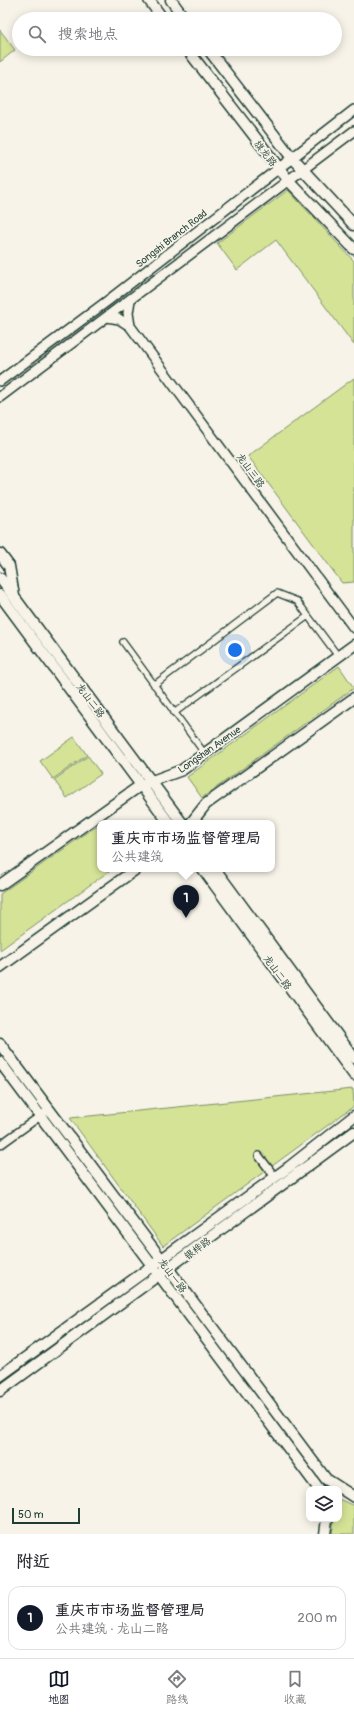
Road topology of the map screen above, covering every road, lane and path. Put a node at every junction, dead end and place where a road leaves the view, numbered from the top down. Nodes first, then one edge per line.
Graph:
1 (149, 0) edge
2 (171, 0) edge
3 (158, 12) edge
4 (180, 12) edge
5 (191, 56) edge
6 (213, 56) edge
7 (354, 110) edge
8 (354, 131) edge
9 (292, 158) junction
10 (279, 169) junction
11 (302, 170) junction
12 (289, 181) junction
13 (354, 225) edge
14 (354, 249) edge
15 (130, 300) junction
16 (107, 318) junction
17 (130, 326) junction
18 (0, 381) edge
19 (0, 397) edge
20 (0, 554) edge
21 (0, 578) edge
22 (0, 595) edge
23 (7, 600) edge
24 (308, 616) junction
25 (354, 628) edge
26 (123, 642) dead end
27 (354, 645) edge
28 (338, 656) junction
29 (154, 685) junction
30 (354, 698) edge
31 (174, 713) junction
32 (205, 754) junction
33 (152, 782) junction
34 (141, 785) junction
35 (167, 820) edge
36 (180, 820) edge
37 (193, 820) edge
38 (132, 872) edge
39 (205, 872) edge
40 (217, 872) edge
41 (0, 885) edge
42 (0, 967) edge
43 (0, 1044) edge
44 (354, 1058) edge
45 (0, 1062) edge
46 (354, 1075) edge
47 (50, 1109) junction
48 (40, 1116) junction
49 (354, 1116) edge
50 (354, 1132) edge
51 (0, 1145) edge
52 (259, 1156) dead end
53 (275, 1177) junction
54 (161, 1259) junction
55 (152, 1266) junction
56 (168, 1269) junction
57 (159, 1276) junction
58 (0, 1376) edge
59 (0, 1391) edge
60 (317, 1486) edge
61 (354, 1497) edge
62 (327, 1522) edge
63 (325, 1534) edge

1 - 3 main road
2 - 4 main road
5 - 10 main road, 旗龙路
6 - 9 main road
7 - 9 street, Songshi Branch Road
8 - 11 street
9 - 10 street, Songshi Branch Road
9 - 11 main road
10 - 12 main road, 旗龙路
10 - 18 street, Songshi Branch Road
11 - 12 street
11 - 13 main road
12 - 14 main road, 旗龙路
12 - 15 street
15 - 16 street
15 - 17 street
16 - 17 street
16 - 19 street
17 - 25 street, 龙山三路
20 - 23 main road
21 - 23 main road, 龙山二路
22 - 23 main road, 龙山二路
23 - 33 main road, 龙山二路
23 - 34 main road, 龙山二路
24 - 28 street
24 - 29 street
24 - 31 street
26 - 29 street
27 - 28 main road, Longshan Avenue
28 - 32 main road, Longshan Avenue
29 - 31 street
30 - 37 main road
31 - 32 street
32 - 33 main road, Longshan Avenue
33 - 34 main road, Longshan Avenue
33 - 36 main road, 龙山二路
34 - 35 main road, 龙山二路
34 - 41 main road, Longshan Avenue
38 - 42 main road
39 - 46 main road, 龙山二路
40 - 44 main road, 龙山二路
43 - 47 main road, 龙山一路
45 - 48 main road, 龙山一路
47 - 48 street
47 - 54 main road, 龙山一路
48 - 51 street
48 - 55 main road, 龙山一路
49 - 53 main road, 银桦路
50 - 56 main road, 银桦路
52 - 53 street
53 - 54 main road, 银桦路
54 - 55 main road, 银桦路
54 - 56 main road, 龙山一路
55 - 57 main road, 龙山一路
55 - 58 main road, 银桦路
56 - 57 main road, 银桦路
56 - 61 main road, 龙山一路
57 - 59 main road, 银桦路
57 - 60 main road, 龙山一路
62 - 63 main road

